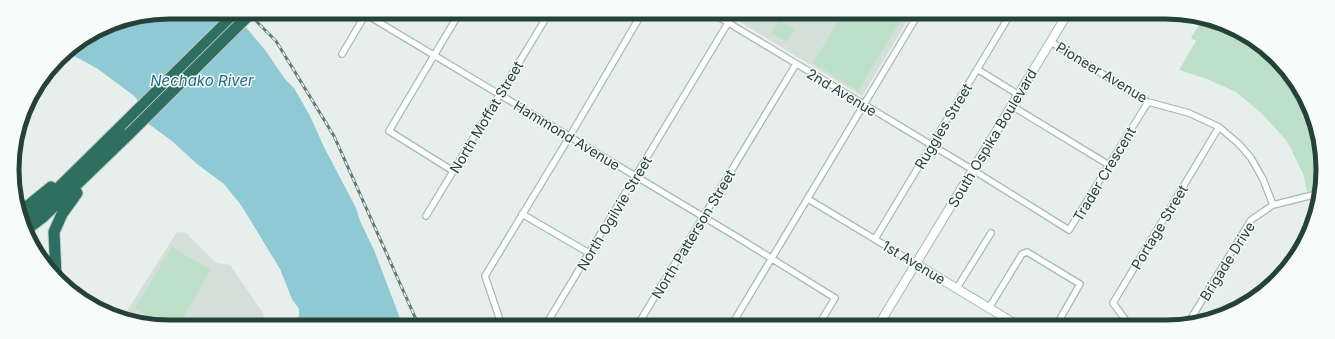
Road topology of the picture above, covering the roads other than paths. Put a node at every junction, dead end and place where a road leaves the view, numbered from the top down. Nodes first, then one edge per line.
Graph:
1 (230, 19) edge
2 (244, 19) edge
3 (362, 19) edge
4 (375, 19) edge
5 (456, 19) edge
6 (546, 19) edge
7 (638, 19) edge
8 (722, 19) edge
9 (730, 19) edge
10 (915, 19) edge
11 (1007, 19) edge
12 (1064, 19) edge
13 (728, 23) junction
14 (1051, 42) junction
15 (342, 54) dead end
16 (434, 55) junction
17 (796, 64) junction
18 (977, 69) junction
19 (500, 94) junction
20 (1019, 95) junction
21 (1148, 102) junction
22 (864, 104) junction
23 (1012, 106) junction
24 (1219, 127) junction
25 (125, 130) junction
26 (570, 136) junction
27 (931, 146) junction
28 (100, 163) junction
29 (1109, 165) junction
30 (453, 170) junction
31 (973, 170) junction
32 (70, 176) junction
33 (636, 176) junction
34 (1314, 195) edge
35 (808, 199) junction
36 (1273, 205) junction
37 (24, 209) edge
38 (522, 214) junction
39 (426, 216) dead end
40 (703, 217) junction
41 (27, 218) edge
42 (30, 227) edge
43 (991, 233) dead end
44 (875, 239) junction
45 (589, 253) junction
46 (772, 259) junction
47 (916, 264) junction
48 (56, 269) edge
49 (957, 288) junction
50 (989, 308) junction
51 (1191, 318) edge
52 (500, 320) edge
53 (549, 320) edge
54 (641, 320) edge
55 (735, 320) edge
56 (822, 320) edge
57 (882, 320) edge
58 (1009, 320) edge
59 (1059, 320) edge
60 (1126, 320) edge

1 - 25 highway
2 - 25 highway, bridge
3 - 15 street
4 - 16 street, Hammond Avenue
5 - 16 street
6 - 19 street, North Moffat Street
7 - 26 street
8 - 13 street, 2nd Avenue
9 - 13 street, North Ogilvie Street
10 - 22 street
11 - 18 street, Ruggles Street
12 - 14 street, South Ospika Boulevard
13 - 17 street, 2nd Avenue
13 - 33 street, North Ogilvie Street
14 - 20 street, South Ospika Boulevard
14 - 21 street, Pioneer Avenue
16 - 19 street, Hammond Avenue
16 - 30 street
17 - 22 street, 2nd Avenue
17 - 40 street, North Patterson Street
18 - 20 street
18 - 27 street, Ruggles Street
19 - 26 street, Hammond Avenue
19 - 30 street, North Moffat Street
20 - 23 street, South Ospika Boulevard
21 - 24 street, Pioneer Avenue
21 - 29 street, Trader Crescent
22 - 27 street, 2nd Avenue
22 - 35 street
23 - 29 street
23 - 31 street, South Ospika Boulevard
24 - 36 street, Pioneer Avenue
24 - 60 street, Portage Street
25 - 28 highway
25 - 32 highway
26 - 33 street, Hammond Avenue
26 - 38 street
27 - 31 street, 2nd Avenue
27 - 44 street, Ruggles Street
28 - 42 highway
28 - 48 highway
29 - 31 street, Trader Crescent
30 - 39 street, North Moffat Street
31 - 47 street, South Ospika Boulevard
32 - 37 highway
32 - 41 highway
33 - 40 street, Hammond Avenue
33 - 45 street, North Ogilvie Street
34 - 36 street, Brigade Drive
35 - 44 street, 1st Avenue
35 - 46 street
36 - 51 street, Brigade Drive
38 - 45 street
38 - 52 street
40 - 46 street, Hammond Avenue
40 - 54 street, North Patterson Street
43 - 49 street
44 - 47 street, 1st Avenue
45 - 53 street, North Ogilvie Street
46 - 55 street
46 - 56 street, Hammond Avenue
47 - 49 street, 1st Avenue
47 - 57 street, South Ospika Boulevard
49 - 50 street, 1st Avenue
50 - 58 street, 1st Avenue
50 - 59 street

